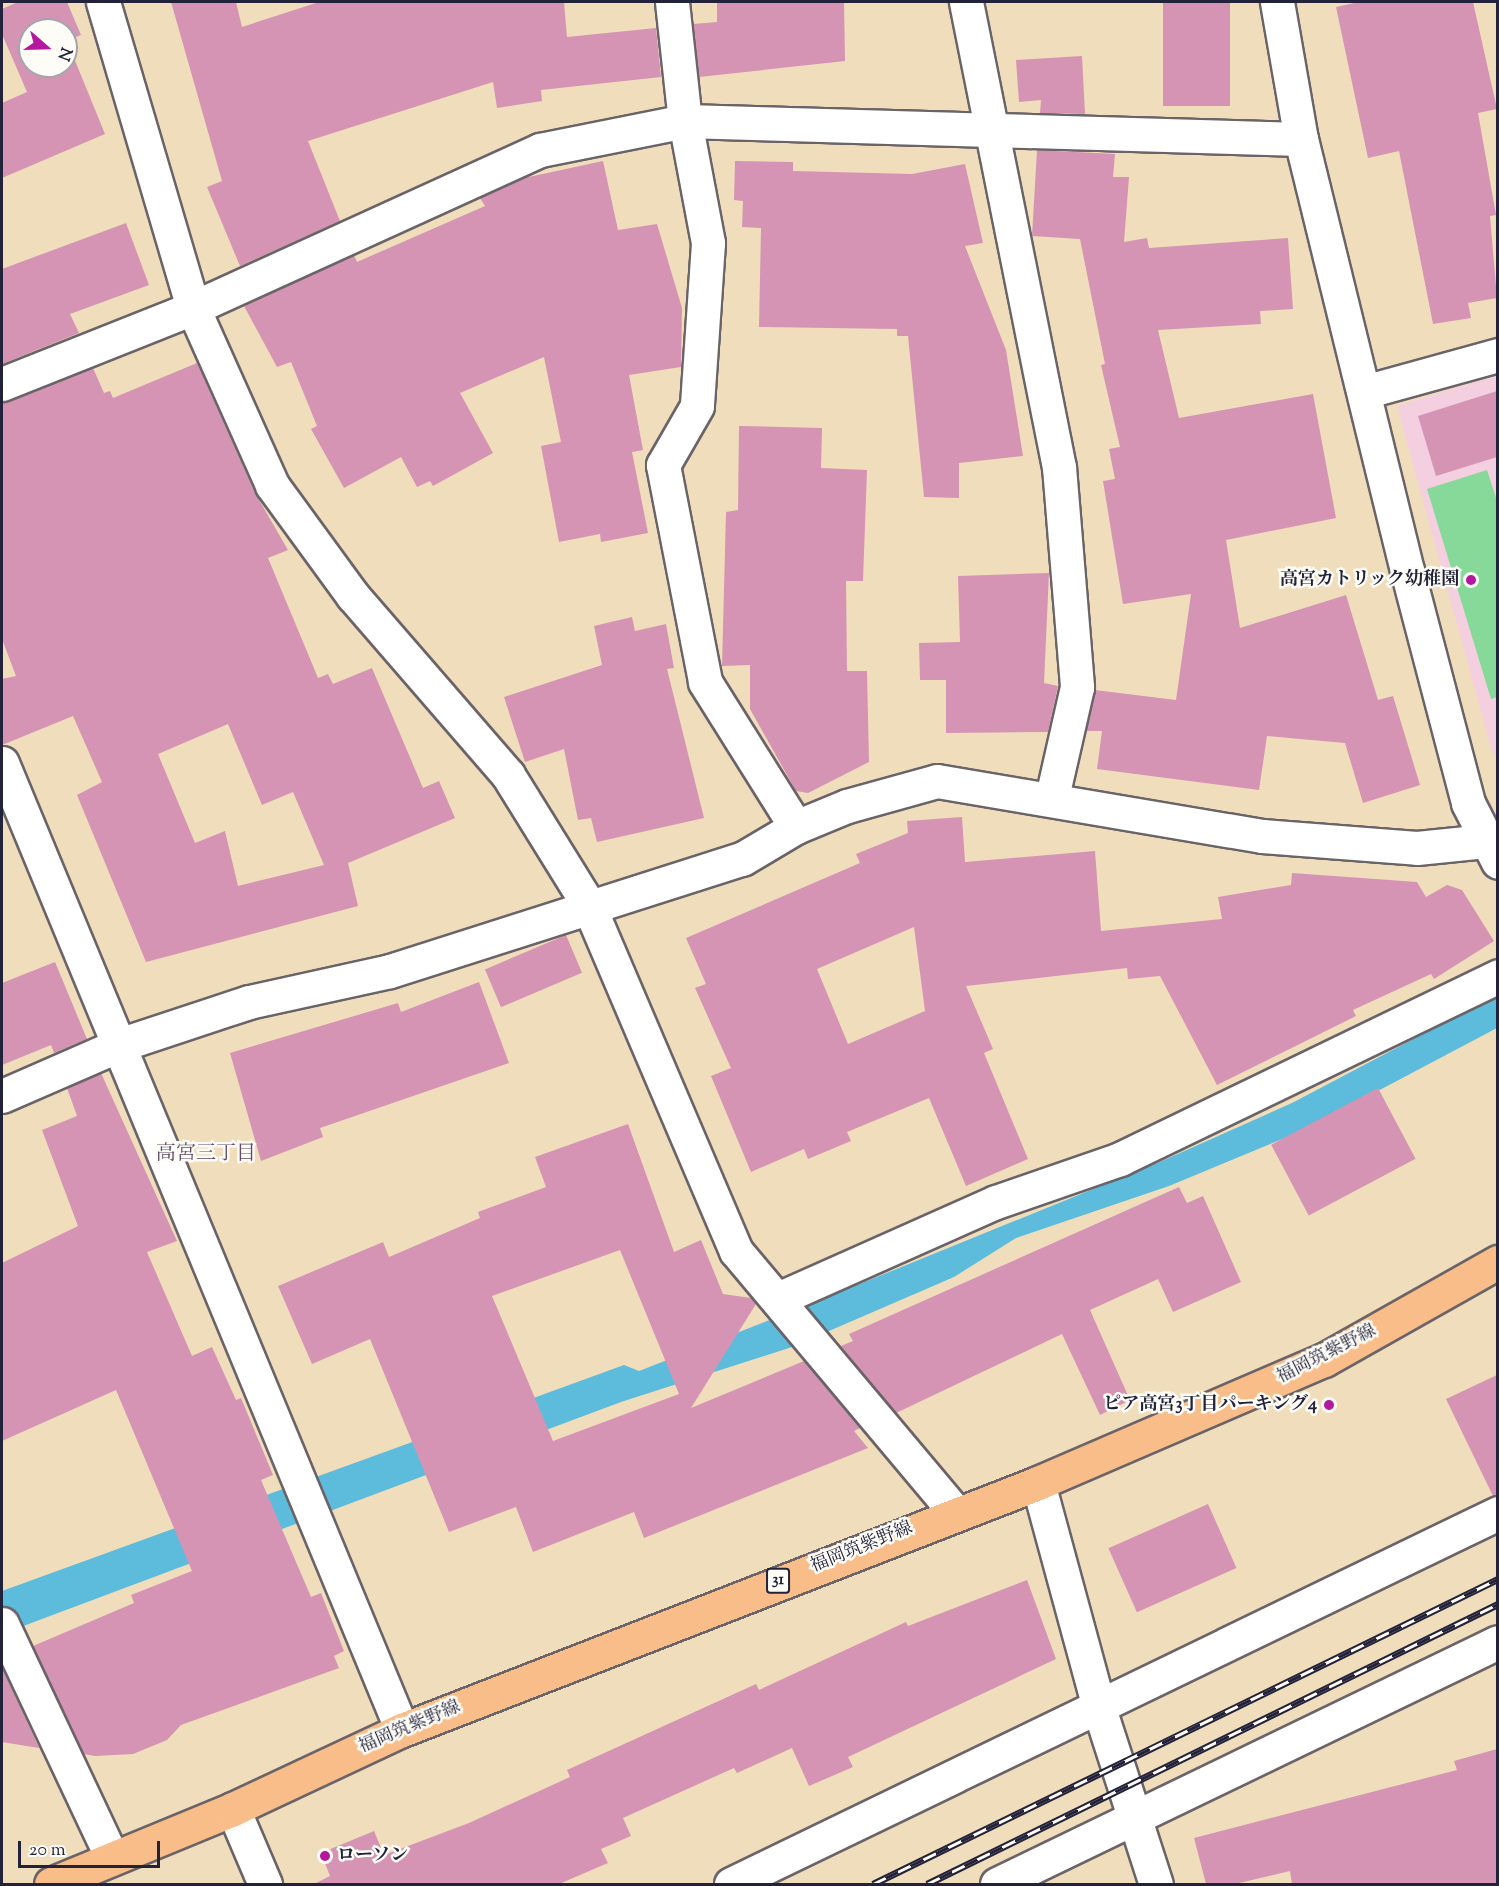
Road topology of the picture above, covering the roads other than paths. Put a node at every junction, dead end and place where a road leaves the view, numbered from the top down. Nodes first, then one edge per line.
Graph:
1 (103, 2) edge
2 (672, 2) edge
3 (966, 2) edge
4 (1277, 2) edge
5 (685, 121) junction
6 (990, 131) junction
7 (1301, 139) junction
8 (193, 308) junction
9 (1497, 355) edge
10 (2, 384) edge
11 (1364, 392) junction
12 (2, 763) edge
13 (1052, 797) junction
14 (796, 827) junction
15 (1492, 851) edge
16 (588, 904) junction
17 (1497, 976) edge
18 (119, 1045) junction
19 (2, 1096) edge
20 (1497, 1262) edge
21 (784, 1305) junction
22 (1038, 1484) junction
23 (955, 1512) junction
24 (1497, 1513) edge
25 (4, 1628) edge
26 (1497, 1642) edge
27 (1099, 1708) junction
28 (402, 1730) junction
29 (233, 1809) junction
30 (1137, 1817) junction
31 (112, 1858) junction
32 (51, 1884) edge
33 (265, 1884) edge
34 (731, 1884) edge
35 (997, 1884) edge
36 (1156, 1884) edge

1 - 8 street
2 - 5 street
3 - 6 street
4 - 7 street
5 - 6 street
5 - 8 street
5 - 14 street
6 - 7 street
6 - 13 street
7 - 11 street
8 - 10 street
8 - 16 street
9 - 11 street
11 - 15 street
12 - 18 street
13 - 14 street
13 - 15 street
14 - 16 street
16 - 18 street
16 - 21 street
17 - 21 street
18 - 19 street
18 - 28 street
20 - 22 main road, 福岡筑紫野線 / 31
21 - 23 street
22 - 23 main road, 福岡筑紫野線 / 31
22 - 27 street
23 - 28 main road, 福岡筑紫野線 / 31
24 - 27 street
25 - 31 street
26 - 30 street
27 - 30 street
27 - 34 street
28 - 29 main road, 福岡筑紫野線 / 31
29 - 31 main road, 福岡筑紫野線 / 31
29 - 33 street
30 - 35 street
30 - 36 street
31 - 32 main road, 福岡筑紫野線 / 31

